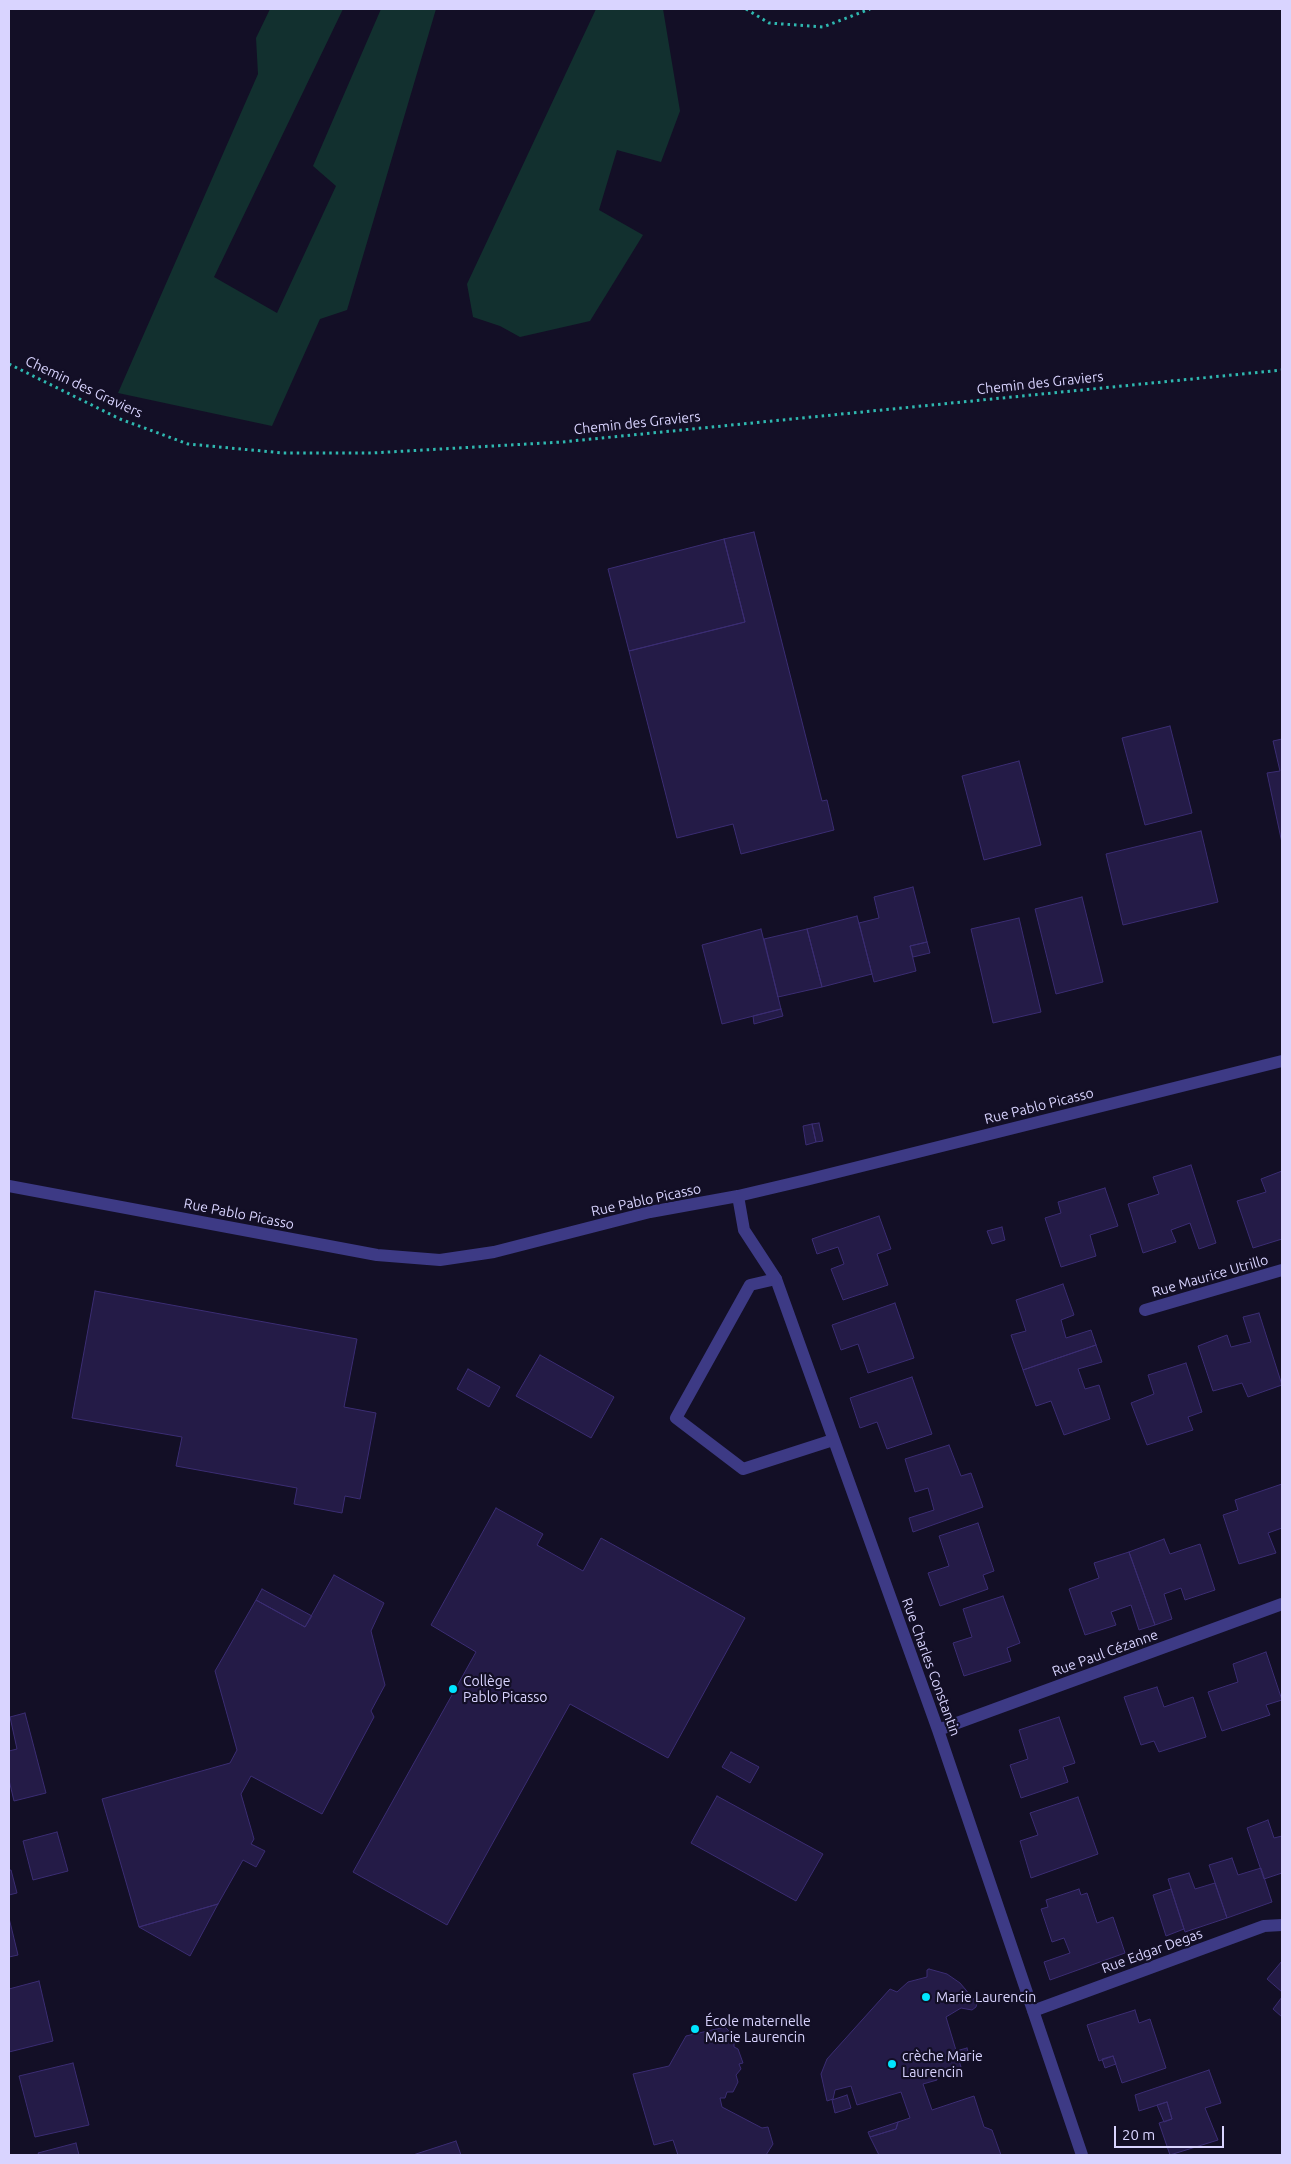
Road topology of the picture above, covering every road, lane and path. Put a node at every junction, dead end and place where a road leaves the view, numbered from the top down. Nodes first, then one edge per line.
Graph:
1 (746, 9) edge
2 (870, 9) edge
3 (9, 364) edge
4 (1282, 370) edge
5 (1282, 1061) edge
6 (9, 1186) edge
7 (738, 1196) junction
8 (1282, 1270) edge
9 (776, 1279) junction
10 (1145, 1310) dead end
11 (833, 1440) junction
12 (1282, 1604) edge
13 (938, 1730) junction
14 (1282, 1924) edge
15 (1033, 2011) junction
16 (1082, 2155) edge

1 - 2 path
3 - 4 path, Chemin des Graviers
5 - 7 street, Rue Pablo Picasso
6 - 7 street, Rue Pablo Picasso
7 - 9 street, Rue Charles Constantin
8 - 10 street, Rue Maurice Utrillo
9 - 11 street, Rue Charles Constantin
9 - 11 street
11 - 13 street, Rue Charles Constantin
12 - 13 street, Rue Paul Cézanne
13 - 15 street, Rue Charles Constantin
14 - 15 street, Rue Edgar Degas
15 - 16 street, Rue Charles Constantin

